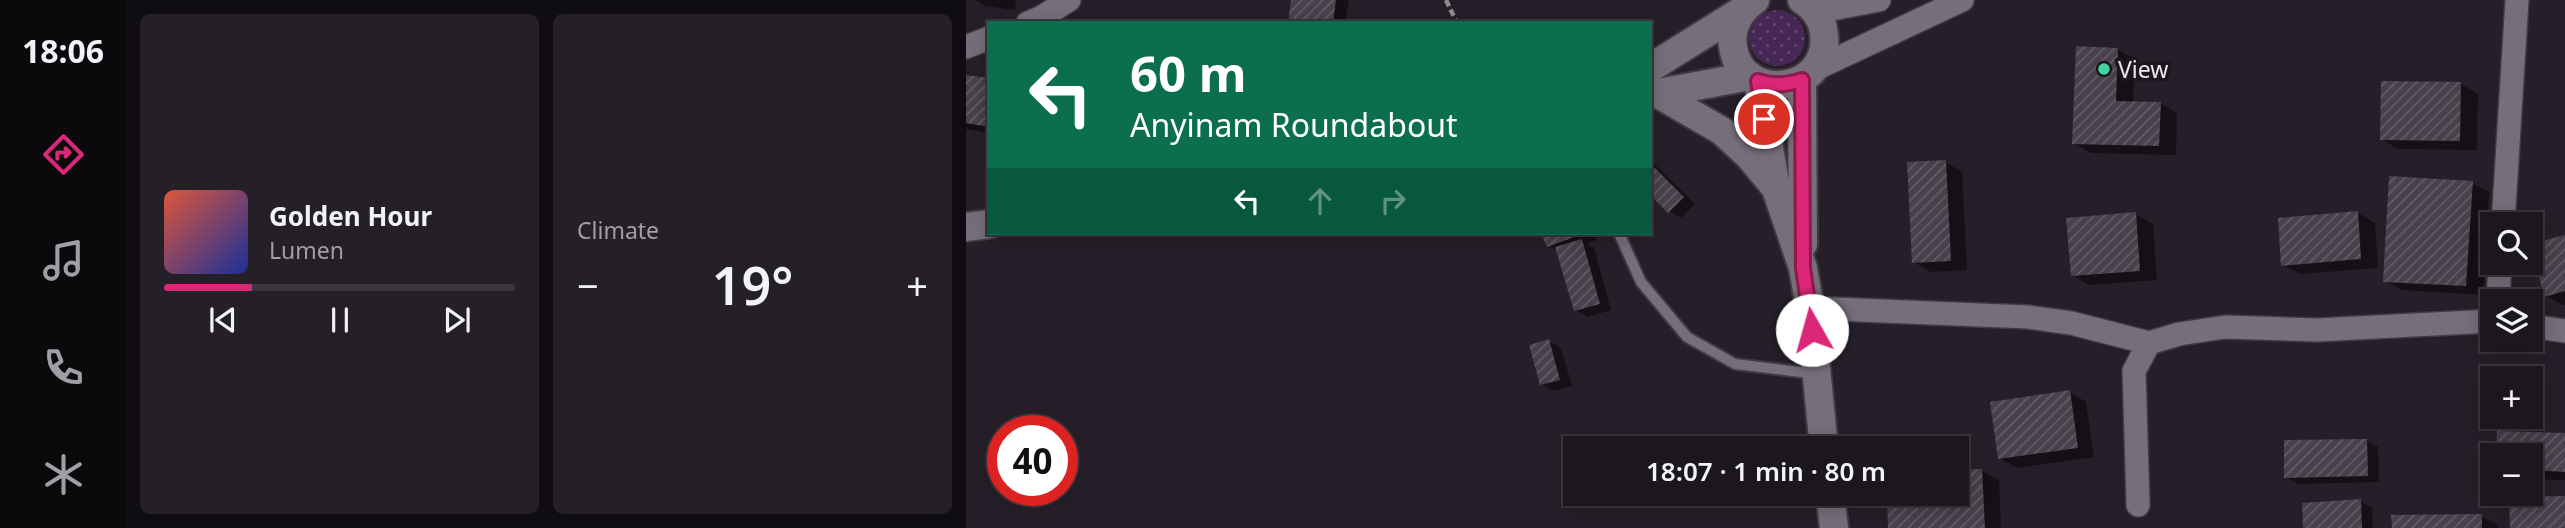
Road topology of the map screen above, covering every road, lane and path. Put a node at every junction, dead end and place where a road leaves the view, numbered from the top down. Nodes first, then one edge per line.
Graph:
1 (1069, 0) edge
2 (1446, 0) edge
3 (1879, 0) edge
4 (1962, 0) edge
5 (2517, 0) edge
6 (1751, 3) edge
7 (1809, 4) edge
8 (1033, 21) edge
9 (1456, 21) edge
10 (987, 39) edge
11 (966, 47) edge
12 (1807, 75) junction
13 (1754, 79) junction
14 (1653, 86) edge
15 (1776, 189) junction
16 (2504, 212) edge
17 (987, 224) edge
18 (966, 227) edge
19 (1620, 235) edge
20 (1803, 268) junction
21 (1810, 308) junction
22 (2480, 322) edge
23 (2543, 328) edge
24 (2565, 331) edge
25 (2149, 343) junction
26 (1816, 374) junction
27 (1823, 436) edge
28 (2138, 505) dead end
29 (1831, 506) edge
30 (1834, 528) edge

1 - 8 street
2 - 9 path
3 - 7 street
4 - 12 street
5 - 16 street
6 - 13 street
6 - 14 street
7 - 12 street
10 - 11 street
12 - 13 street
12 - 20 street
13 - 14 street
13 - 15 street
14 - 15 street
15 - 20 street
17 - 18 street
19 - 26 lane
20 - 21 street
21 - 25 street
21 - 26 street
22 - 25 street
23 - 24 street
25 - 28 street
26 - 27 street
29 - 30 street

